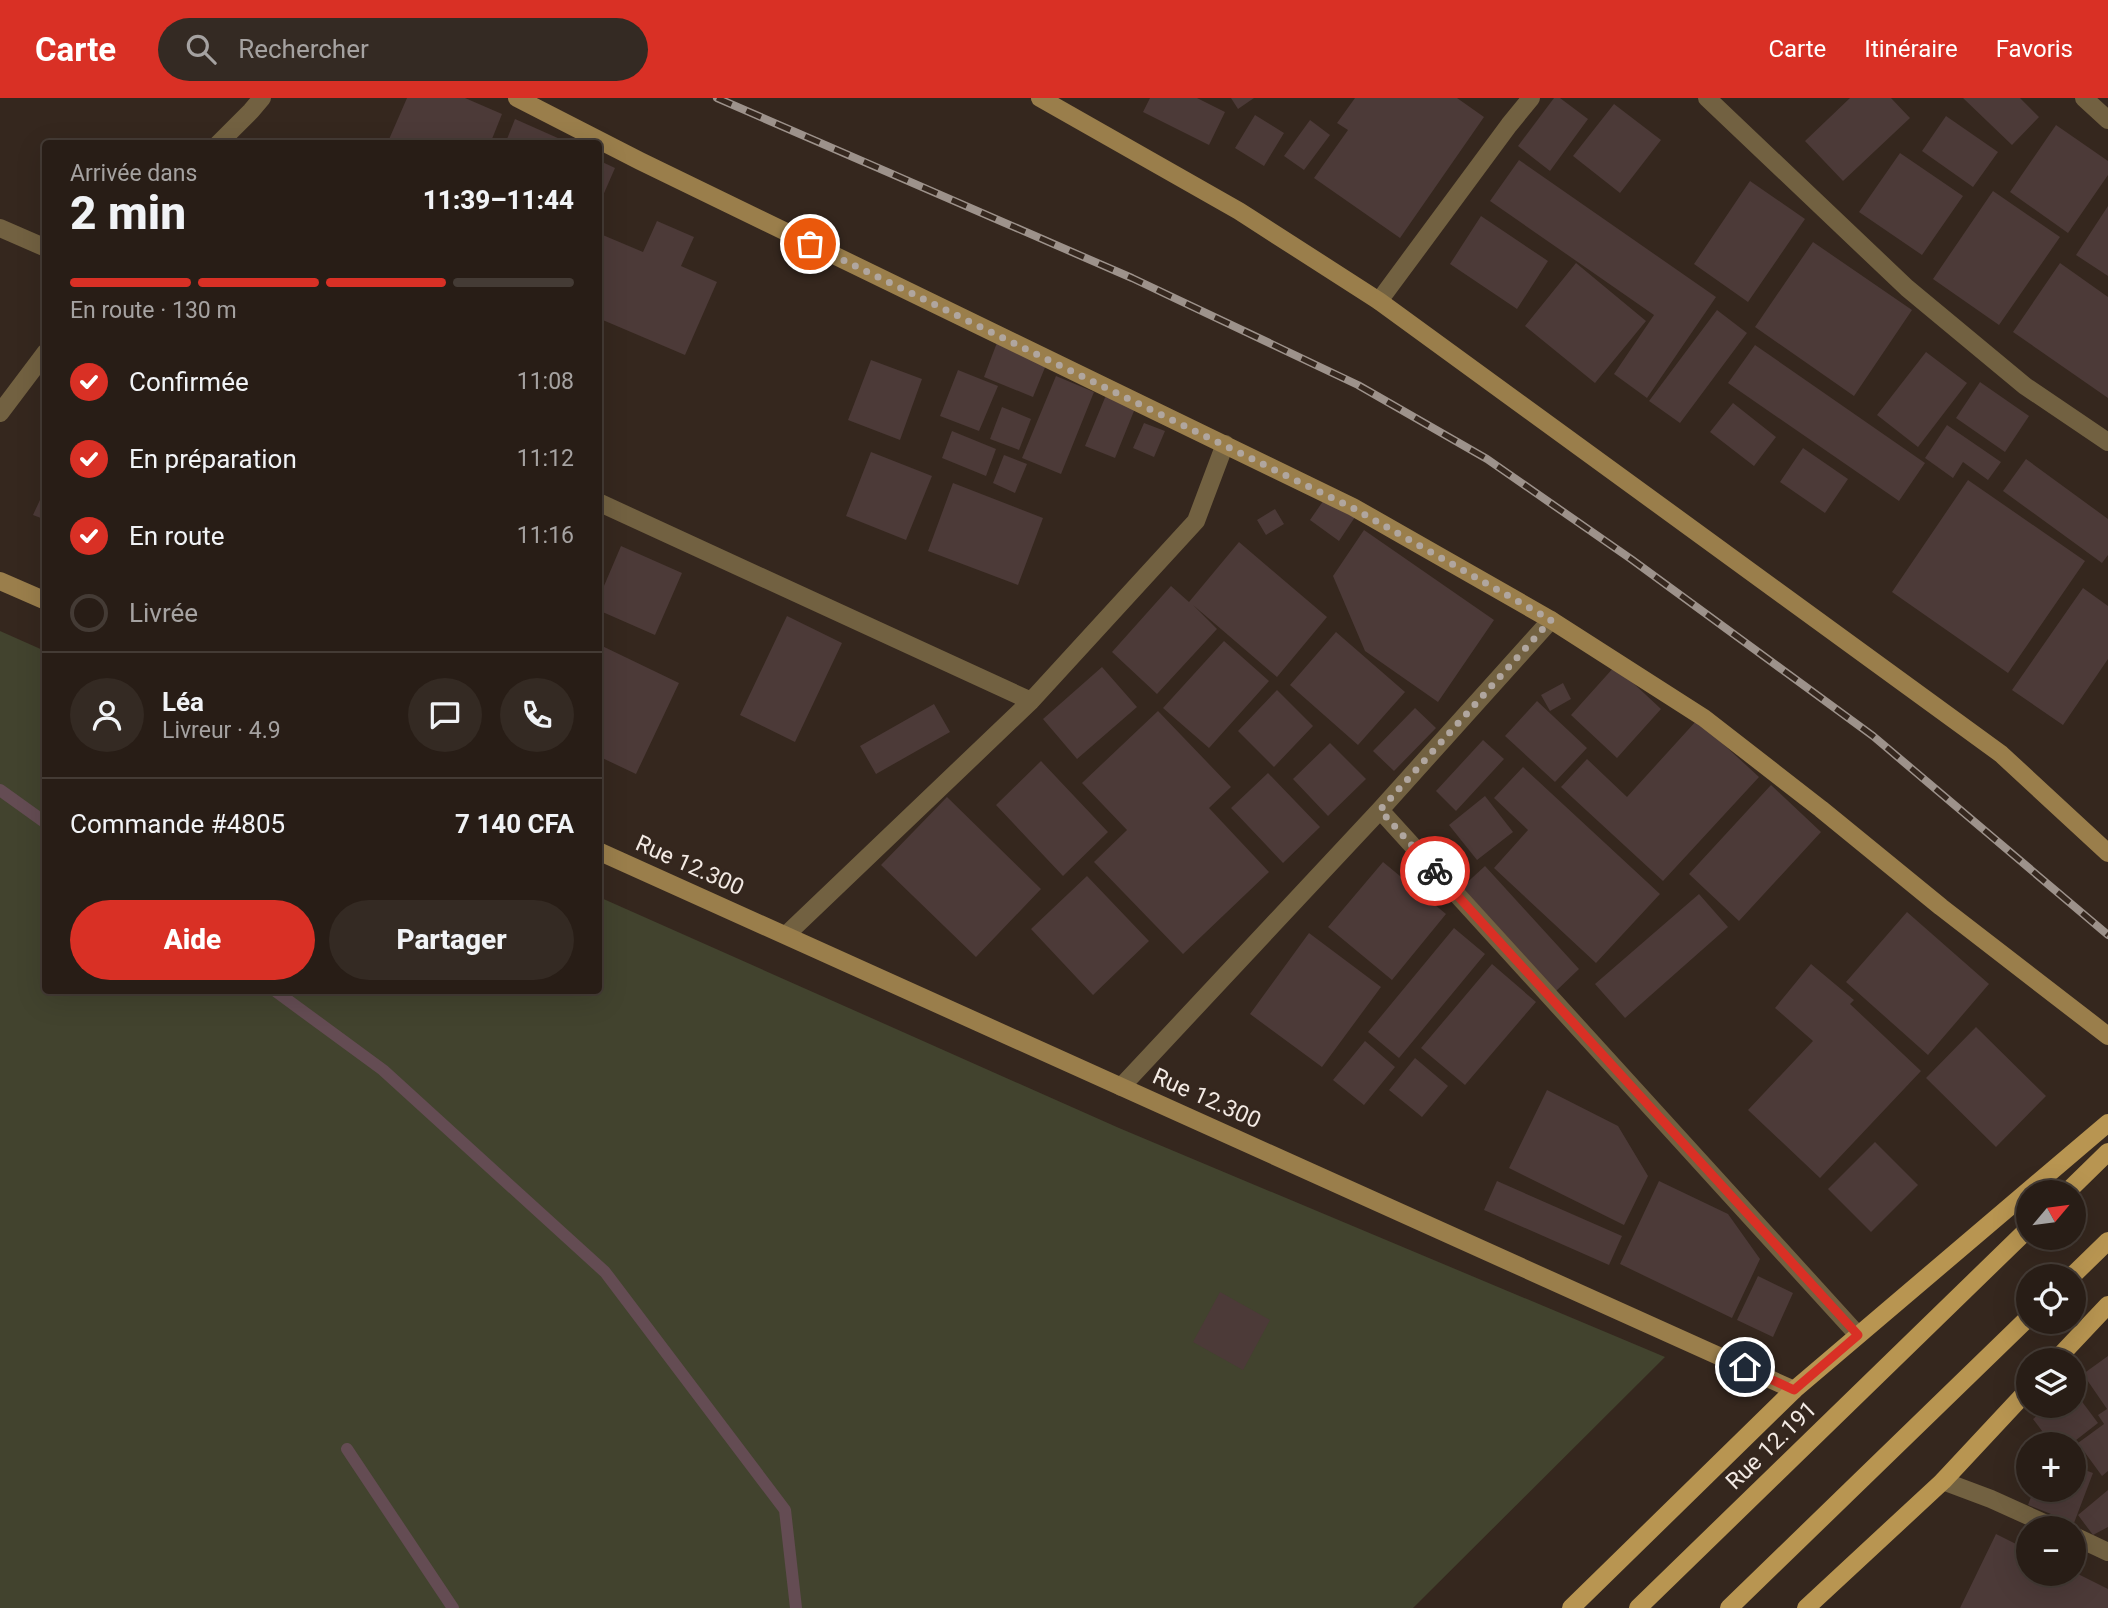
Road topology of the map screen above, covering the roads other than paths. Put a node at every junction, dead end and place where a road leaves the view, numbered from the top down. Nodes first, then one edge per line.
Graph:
1 (262, 98) edge
2 (517, 98) edge
3 (1040, 98) edge
4 (1531, 98) edge
5 (1707, 98) edge
6 (2084, 98) edge
7 (2108, 120) edge
8 (222, 140) edge
9 (599, 140) edge
10 (602, 141) edge
11 (0, 228) edge
12 (42, 246) edge
13 (1379, 301) junction
14 (42, 357) edge
15 (0, 413) edge
16 (2108, 442) edge
17 (1225, 444) junction
18 (602, 504) edge
19 (0, 581) edge
20 (42, 599) edge
21 (1551, 620) junction
22 (1031, 701) junction
23 (1380, 810) junction
24 (602, 853) edge
25 (2108, 853) edge
26 (786, 935) junction
27 (2108, 1036) edge
28 (1121, 1087) junction
29 (2108, 1123) edge
30 (2108, 1152) edge
31 (2079, 1180) edge
32 (2108, 1241) edge
33 (2016, 1242) edge
34 (2084, 1264) edge
35 (2108, 1305) edge
36 (2016, 1330) edge
37 (1858, 1335) junction
38 (2067, 1348) edge
39 (1794, 1390) junction
40 (2016, 1403) edge
41 (1943, 1481) junction
42 (2029, 1516) edge
43 (2086, 1542) edge
44 (2108, 1552) edge
45 (1571, 1608) edge
46 (1639, 1608) edge
47 (1729, 1608) edge
48 (1806, 1608) edge

1 - 8 street
2 - 9 main road
3 - 13 main road
4 - 13 street
5 - 16 street
6 - 7 street
10 - 17 main road
11 - 12 street
13 - 25 main road
14 - 15 street
17 - 21 main road
17 - 22 street
18 - 22 street
19 - 20 main road
21 - 23 street
21 - 27 main road
22 - 26 street
23 - 28 street
23 - 37 street
24 - 26 main road, Rue 12.300
26 - 28 main road, Rue 12.300
28 - 39 main road, Rue 12.300
29 - 37 main road
30 - 31 main road
32 - 34 main road
33 - 46 main road, Rue 12.191
35 - 38 main road
36 - 47 main road
37 - 39 main road
39 - 45 main road
40 - 41 main road
41 - 42 street
41 - 48 main road
43 - 44 street

